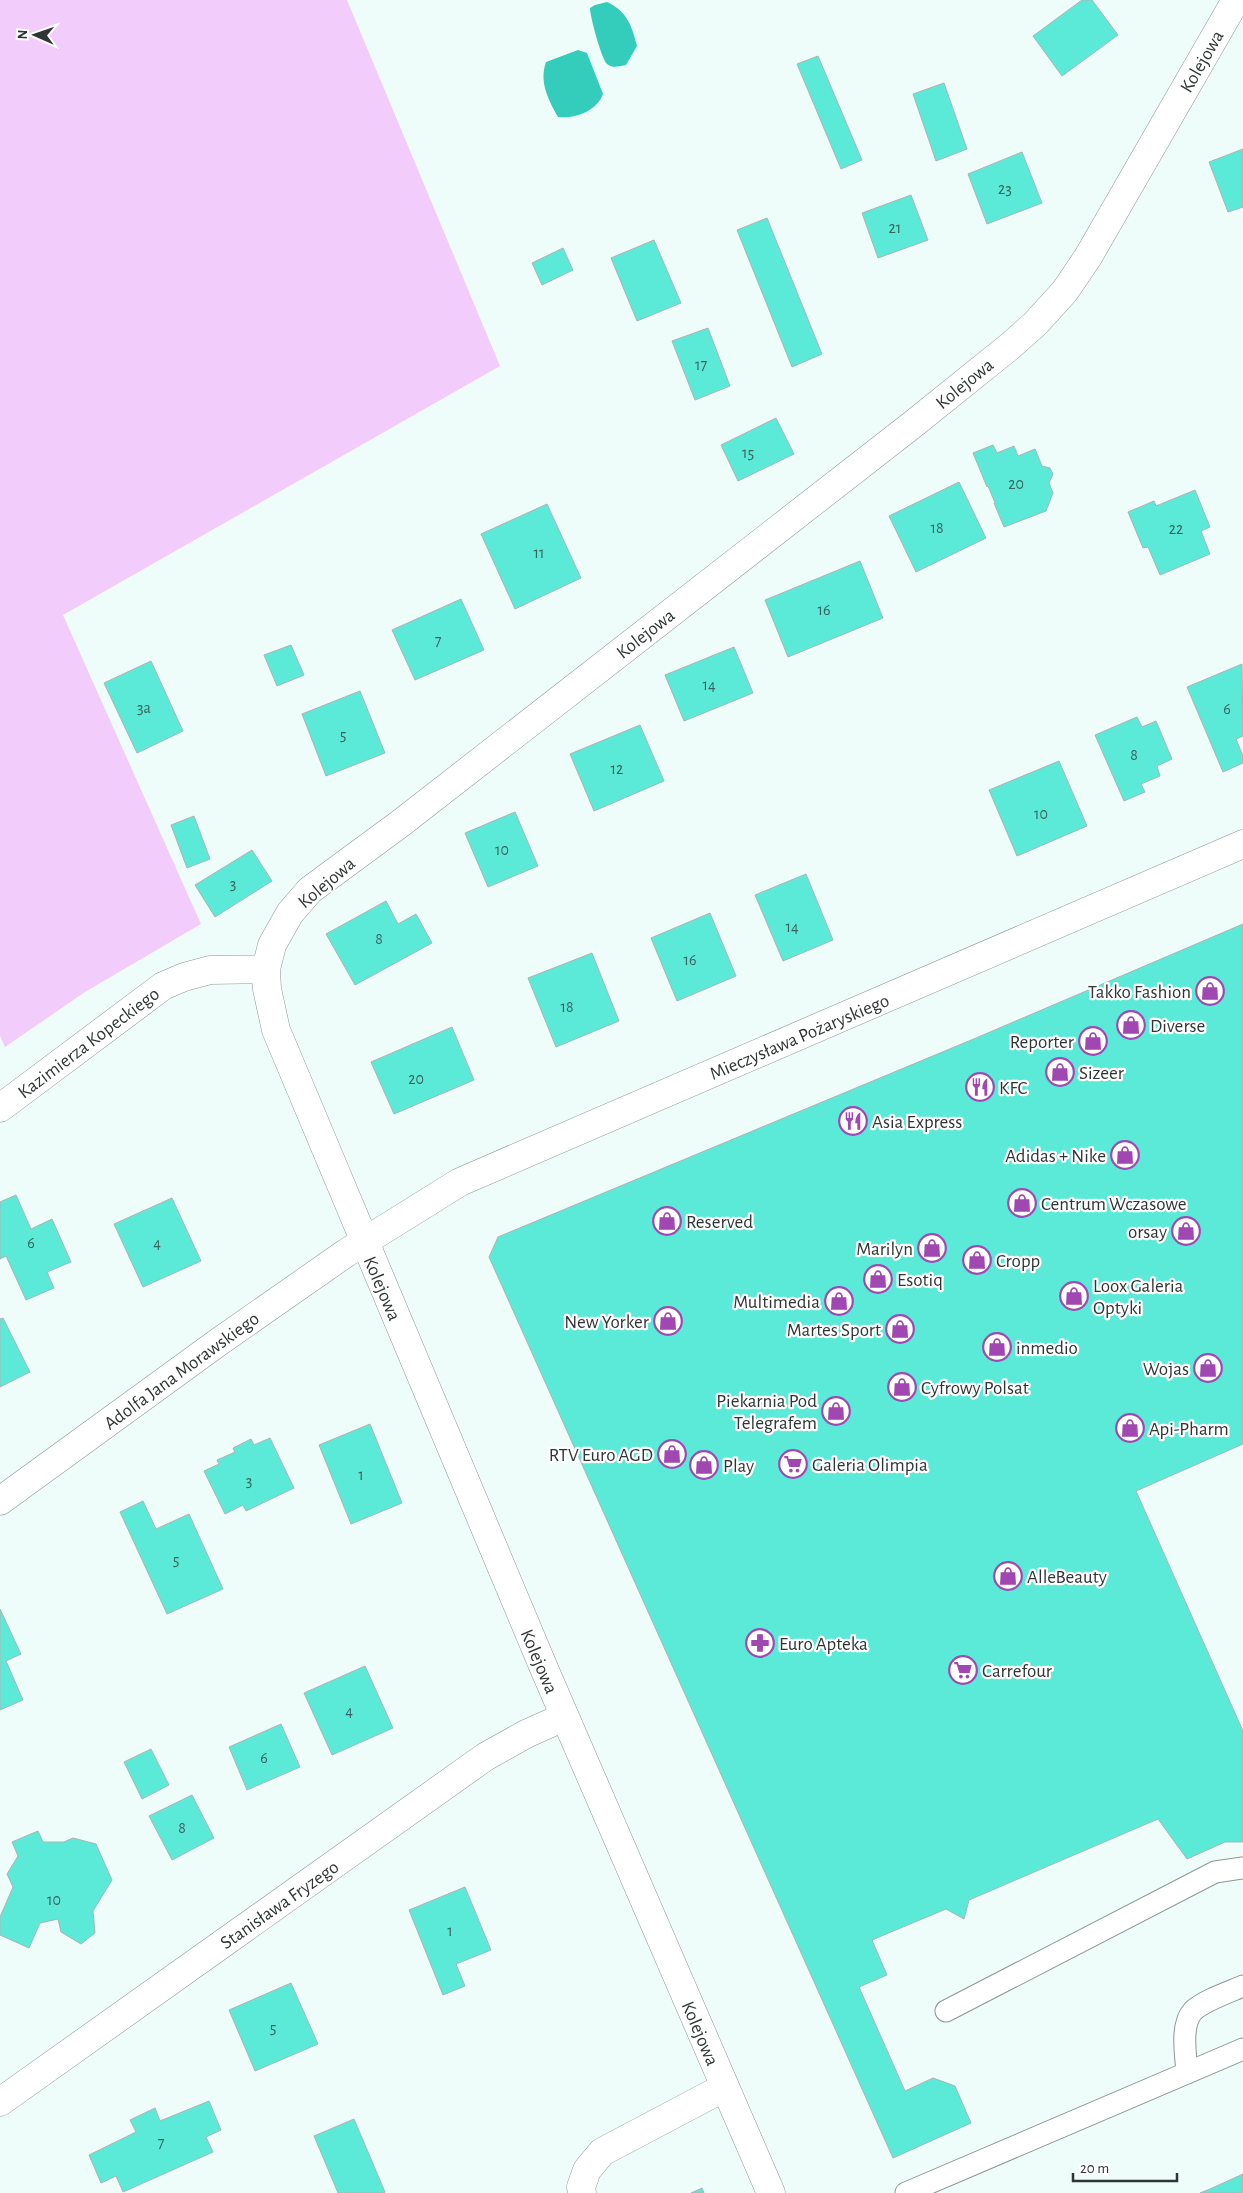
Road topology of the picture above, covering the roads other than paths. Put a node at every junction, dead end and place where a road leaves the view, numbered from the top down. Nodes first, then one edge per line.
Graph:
1 (1236, 0) edge
2 (1243, 844) edge
3 (266, 969) junction
4 (0, 1108) edge
5 (364, 1243) junction
6 (0, 1501) edge
7 (564, 1717) junction
8 (1243, 1868) edge
9 (1243, 1986) edge
10 (946, 2011) dead end
11 (1243, 2049) edge
12 (1187, 2073) junction
13 (725, 2088) junction
14 (0, 2102) edge
15 (582, 2193) edge
16 (771, 2193) edge
17 (906, 2193) edge

1 - 3 street, Kolejowa
2 - 5 street, Mieczysława Pożaryskiego
3 - 4 street, Kazimierza Kopeckiego
3 - 5 street, Kolejowa
5 - 6 street, Adolfa Jana Morawskiego
5 - 7 street, Kolejowa
7 - 13 street, Kolejowa
7 - 14 street, Stanisława Fryzego
8 - 10 lane
9 - 12 lane
11 - 12 lane
12 - 17 lane
13 - 15 street
13 - 16 street, Kolejowa

